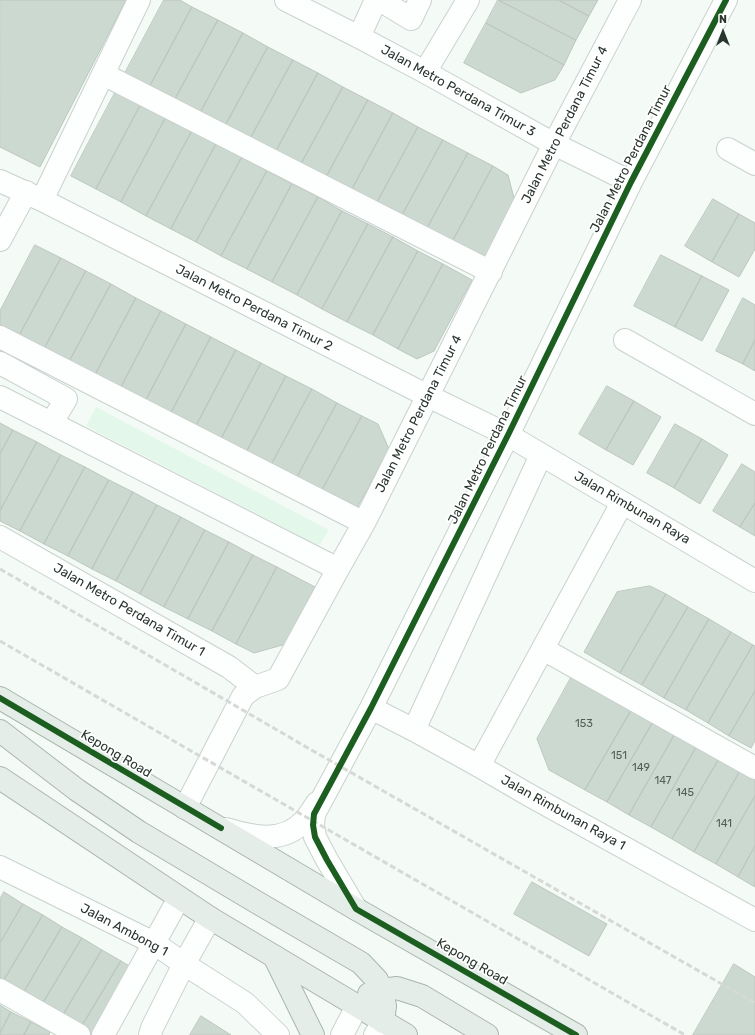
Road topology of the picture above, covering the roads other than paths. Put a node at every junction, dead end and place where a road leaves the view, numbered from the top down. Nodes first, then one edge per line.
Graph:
1 (139, 0) edge
2 (286, 0) edge
3 (376, 0) edge
4 (380, 0) edge
5 (420, 0) edge
6 (468, 0) edge
7 (630, 0) edge
8 (726, 0) edge
9 (359, 37) junction
10 (425, 72) junction
11 (103, 74) junction
12 (554, 144) junction
13 (728, 149) dead end
14 (755, 164) edge
15 (0, 181) edge
16 (631, 182) junction
17 (34, 196) junction
18 (0, 240) edge
19 (491, 272) junction
20 (0, 338) edge
21 (625, 340) dead end
22 (0, 363) edge
23 (428, 396) junction
24 (0, 397) edge
25 (755, 414) edge
26 (52, 422) junction
27 (508, 435) junction
28 (541, 455) junction
29 (622, 503) junction
30 (364, 523) junction
31 (0, 537) edge
32 (338, 569) junction
33 (755, 581) edge
34 (543, 649) junction
35 (255, 687) junction
36 (0, 698) edge
37 (371, 708) junction
38 (414, 730) junction
39 (0, 731) edge
40 (480, 766) junction
41 (755, 768) edge
42 (0, 778) edge
43 (326, 791) junction
44 (185, 808) junction
45 (221, 828) junction
46 (0, 867) edge
47 (179, 898) junction
48 (356, 909) junction
49 (210, 918) junction
50 (755, 920) edge
51 (154, 943) junction
52 (274, 956) junction
53 (184, 964) junction
54 (0, 990) edge
55 (382, 990) junction
56 (357, 1006) junction
57 (379, 1028) edge
58 (79, 1035) edge
59 (103, 1035) edge
60 (150, 1035) edge
61 (278, 1035) edge
62 (313, 1035) edge
63 (342, 1035) edge
64 (406, 1035) edge
65 (487, 1035) edge
66 (576, 1035) edge

1 - 11 street
2 - 9 street, Jalan Metro Perdana Timur 3
3 - 9 street
4 - 5 street
6 - 10 street
7 - 12 street, Jalan Metro Perdana Timur 4
8 - 16 street, Jalan Metro Perdana Timur
9 - 10 street, Jalan Metro Perdana Timur 3
10 - 12 street, Jalan Metro Perdana Timur 3
11 - 17 street
11 - 19 street
12 - 16 street, Jalan Metro Perdana Timur 3
12 - 19 street, Jalan Metro Perdana Timur 4
13 - 14 street
15 - 17 street, Jalan Metro Perdana Timur 2
16 - 27 street, Jalan Metro Perdana Timur
17 - 18 street
17 - 23 street, Jalan Metro Perdana Timur 2
19 - 23 street, Jalan Metro Perdana Timur 4
20 - 30 street
21 - 25 street
22 - 26 street
23 - 27 street, Jalan Metro Perdana Timur 2
23 - 30 street, Jalan Metro Perdana Timur 4
24 - 26 street
26 - 32 street
27 - 28 street, Jalan Rimbunan Raya
27 - 37 street, Jalan Metro Perdana Timur
28 - 29 street, Jalan Rimbunan Raya
28 - 38 street
29 - 33 street, Jalan Rimbunan Raya
29 - 34 street
30 - 32 street, Jalan Metro Perdana Timur 4
31 - 35 street, Jalan Metro Perdana Timur 1
32 - 35 street, Jalan Metro Perdana Timur 4
34 - 40 street
34 - 41 street
35 - 44 street, Jalan Metro Perdana Timur 4
36 - 44 main road, Kepong Road
37 - 38 street, Jalan Rimbunan Raya 1
37 - 43 street, Jalan Metro Perdana Timur
38 - 40 street, Jalan Rimbunan Raya 1
39 - 55 main road
40 - 50 street, Jalan Rimbunan Raya 1
42 - 47 main road
43 - 45 street
43 - 48 street, Jalan Metro Perdana Timur
44 - 45 main road, Kepong Road
45 - 48 main road, Kepong Road
46 - 51 street, Jalan Ambong 1
47 - 49 main road
47 - 51 street
48 - 66 main road, Kepong Road
49 - 52 main road
49 - 53 street
51 - 53 street, Jalan Ambong 1
51 - 59 street
52 - 56 main road
52 - 62 main road
53 - 60 street
53 - 61 street, Jalan Ambong 1
54 - 58 street
55 - 56 main road
55 - 57 main road
55 - 65 main road
56 - 57 main road
56 - 63 street
57 - 64 main road

